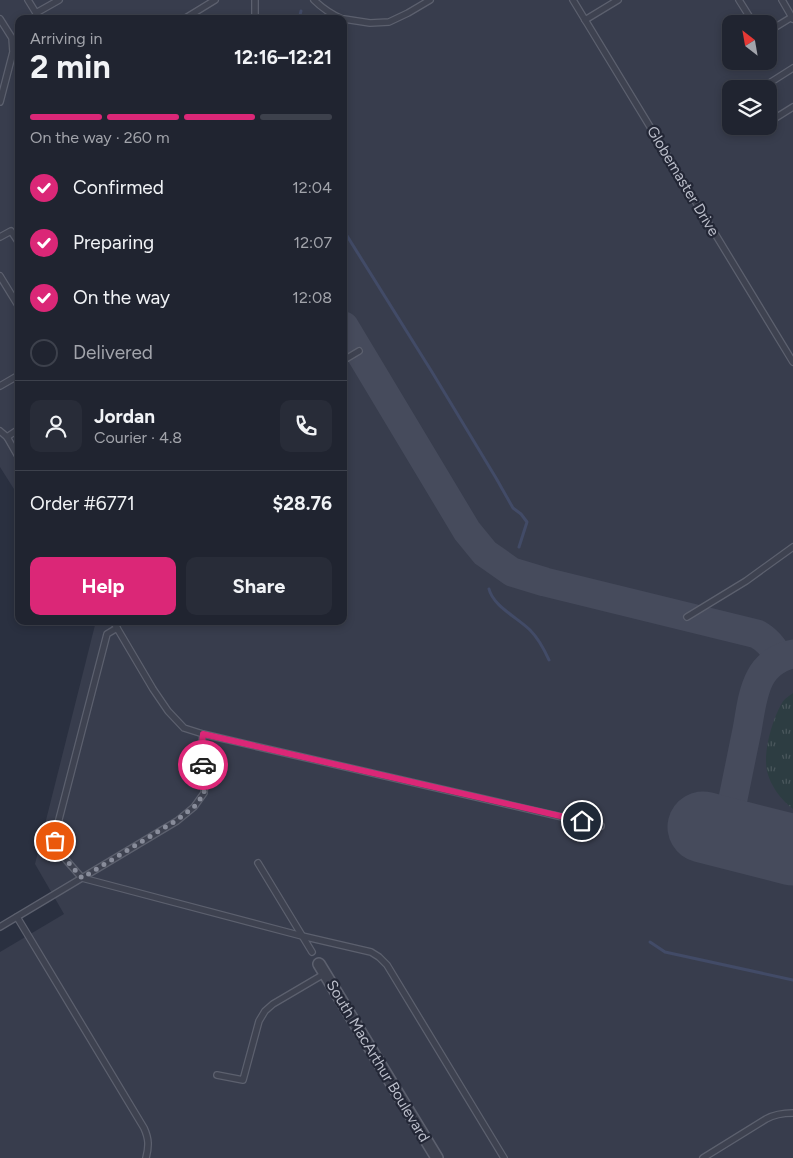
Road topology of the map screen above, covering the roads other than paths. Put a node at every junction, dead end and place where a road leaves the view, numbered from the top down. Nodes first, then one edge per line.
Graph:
1 (28, 0) edge
2 (58, 0) edge
3 (215, 0) edge
4 (255, 0) edge
5 (314, 0) edge
6 (430, 0) edge
7 (573, 0) edge
8 (618, 0) edge
9 (739, 0) edge
10 (782, 0) edge
11 (191, 15) edge
12 (255, 15) edge
13 (333, 15) edge
14 (748, 15) edge
15 (0, 18) edge
16 (792, 18) edge
17 (347, 20) edge
18 (585, 20) junction
19 (778, 26) edge
20 (793, 68) edge
21 (774, 80) edge
22 (0, 102) edge
23 (793, 107) edge
24 (777, 117) edge
25 (0, 237) edge
26 (15, 237) edge
27 (0, 276) edge
28 (15, 300) edge
29 (358, 351) dead end
30 (347, 358) edge
31 (793, 362) edge
32 (15, 377) edge
33 (0, 386) edge
34 (0, 431) edge
35 (15, 432) edge
36 (7, 437) junction
37 (15, 451) edge
38 (793, 547) edge
39 (687, 616) dead end
40 (115, 625) edge
41 (117, 628) junction
42 (203, 734) junction
43 (601, 826) dead end
44 (258, 863) dead end
45 (82, 878) junction
46 (16, 917) junction
47 (0, 927) edge
48 (302, 936) junction
49 (312, 952) dead end
50 (322, 969) joint
51 (217, 1075) dead end
52 (793, 1114) edge
53 (146, 1158) edge
54 (437, 1158) edge
55 (504, 1158) edge
56 (703, 1158) edge

1 - 2 lane
3 - 11 lane
4 - 12 lane
5 - 13 lane
6 - 17 lane
7 - 18 lane, Globemaster Drive
8 - 18 lane
9 - 14 lane
10 - 16 lane
15 - 22 lane
16 - 19 lane
18 - 31 lane, Globemaster Drive
20 - 21 lane
23 - 24 lane
25 - 26 lane
27 - 28 lane
29 - 30 lane
32 - 33 lane
34 - 36 lane
35 - 36 lane
36 - 37 lane
38 - 39 lane
40 - 41 lane
41 - 42 lane
41 - 45 lane
42 - 43 lane
42 - 45 lane
44 - 48 lane
45 - 46 lane
45 - 48 lane
46 - 47 lane
46 - 53 lane
48 - 49 lane
48 - 55 lane
50 - 51 lane
50 - 54 street, South MacArthur Boulevard
52 - 56 lane

